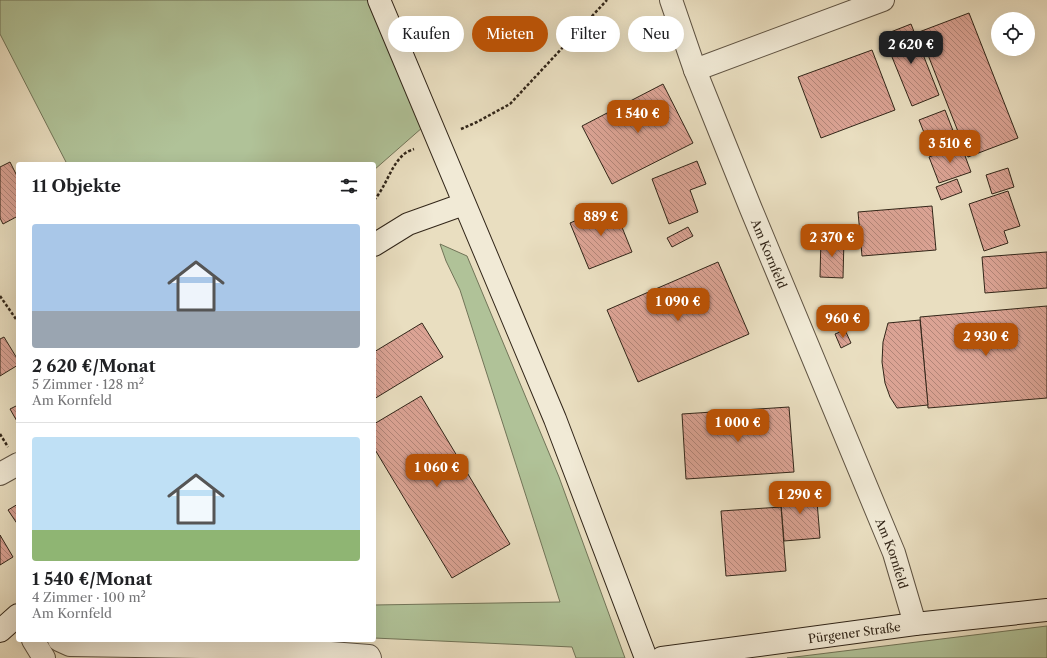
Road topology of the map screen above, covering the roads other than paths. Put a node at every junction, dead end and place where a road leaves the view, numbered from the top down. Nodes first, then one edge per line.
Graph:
1 (379, 0) edge
2 (671, 0) edge
3 (884, 0) edge
4 (695, 70) junction
5 (464, 204) junction
6 (376, 244) edge
7 (16, 465) edge
8 (0, 474) edge
9 (1047, 610) edge
10 (16, 617) edge
11 (915, 624) junction
12 (0, 632) edge
13 (35, 642) edge
14 (63, 642) edge
15 (370, 657) edge
16 (44, 658) edge
17 (646, 658) edge
18 (662, 658) edge

1 - 5 street
2 - 4 street, Am Kornfeld
3 - 4 street
4 - 11 street, Am Kornfeld
5 - 6 street
5 - 17 street
7 - 8 street
9 - 11 street, Pürgener Straße
10 - 12 street
11 - 18 street, Pürgener Straße
13 - 16 street
14 - 15 street

